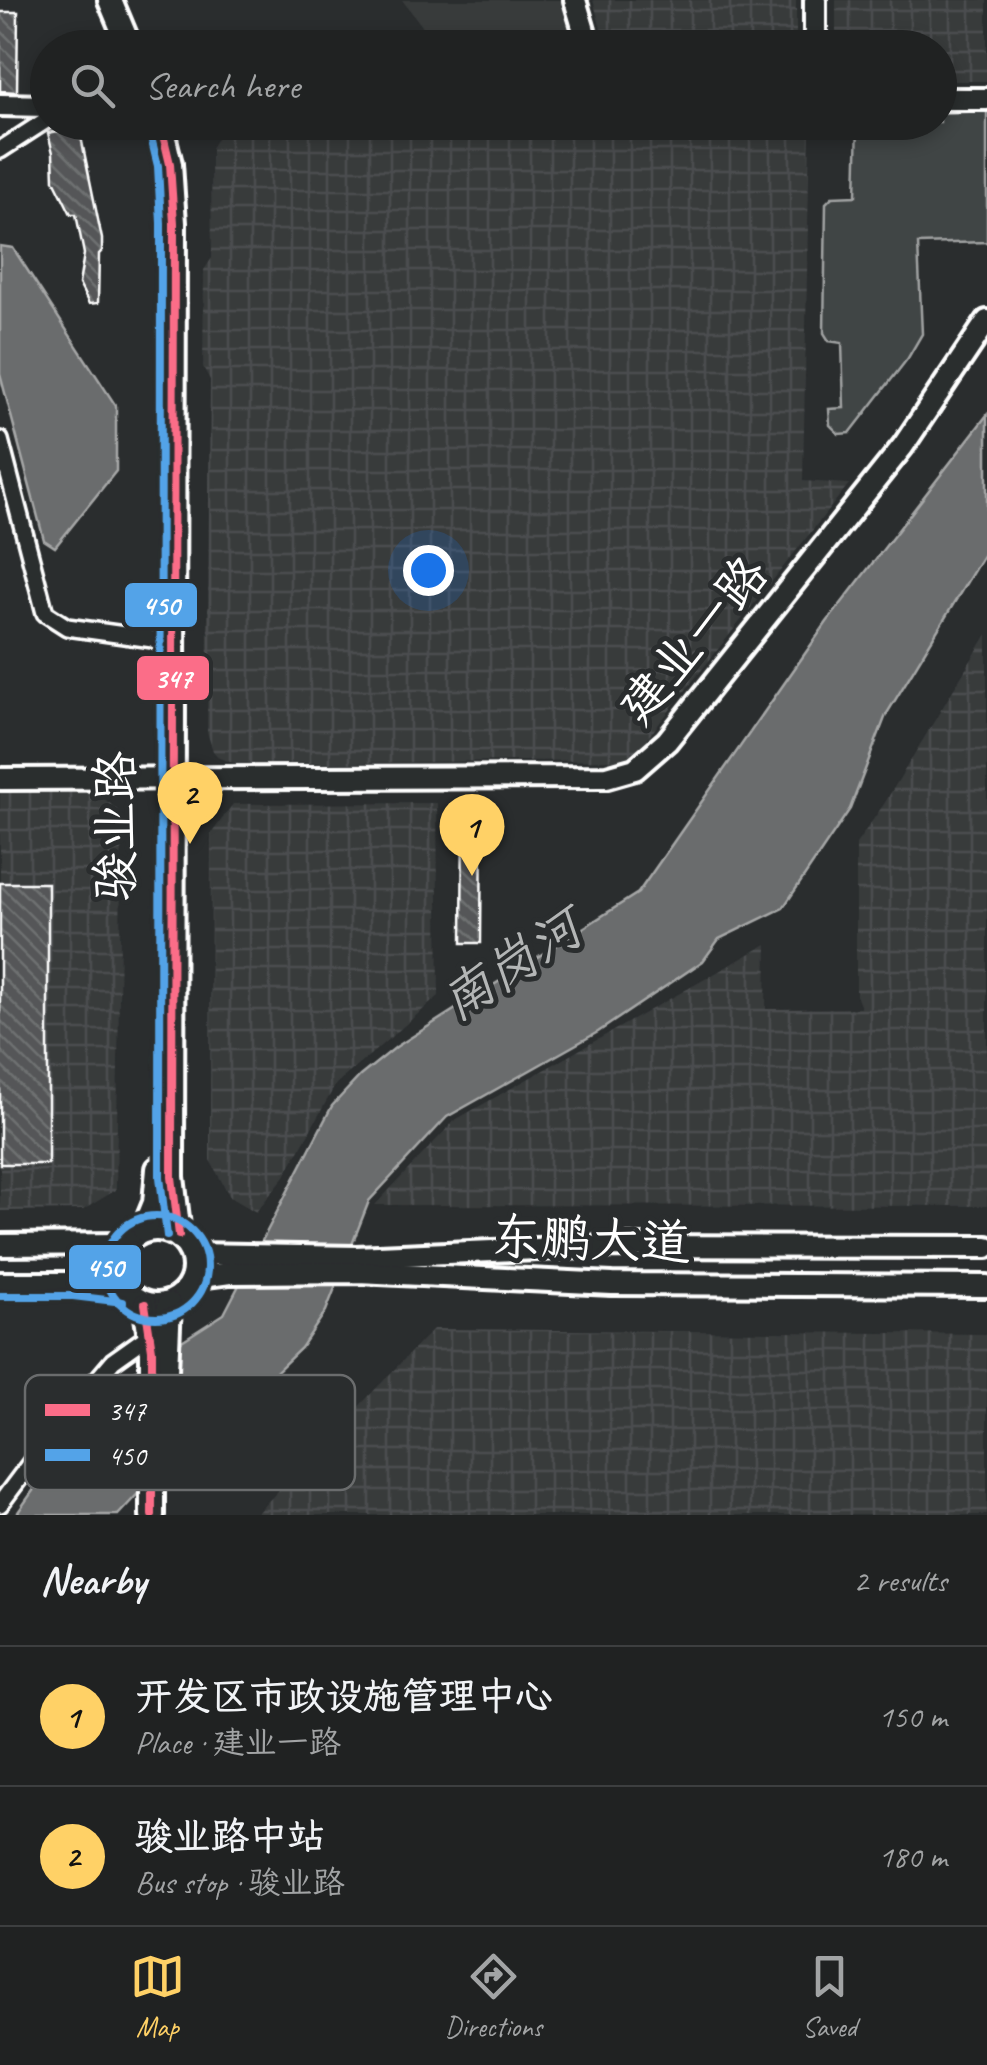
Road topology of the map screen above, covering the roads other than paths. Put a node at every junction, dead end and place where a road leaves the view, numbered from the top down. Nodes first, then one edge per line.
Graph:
1 (96, 0) edge
2 (110, 0) edge
3 (575, 0) edge
4 (815, 0) edge
5 (107, 30) edge
6 (122, 30) edge
7 (583, 30) edge
8 (815, 30) edge
9 (957, 99) edge
10 (987, 99) edge
11 (0, 104) edge
12 (30, 105) edge
13 (30, 131) edge
14 (148, 140) edge
15 (164, 140) edge
16 (0, 150) edge
17 (987, 320) edge
18 (0, 440) edge
19 (160, 640) junction
20 (0, 780) edge
21 (167, 780) junction
22 (144, 1230) junction
23 (125, 1244) junction
24 (0, 1245) edge
25 (987, 1248) edge
26 (188, 1256) junction
27 (357, 1264) junction
28 (0, 1283) edge
29 (987, 1286) edge
30 (125, 1290) junction
31 (145, 1304) junction
32 (169, 1304) junction
33 (156, 1342) junction
34 (101, 1375) edge
35 (157, 1375) edge
36 (25, 1470) edge
37 (157, 1490) edge
38 (161, 1490) edge
39 (0, 1504) edge
40 (152, 1515) edge
41 (166, 1515) edge

1 - 5 main road
2 - 6 main road
3 - 7 street
4 - 8 street
9 - 10 street
11 - 12 street
13 - 16 street
14 - 19 main road, 骏业路
15 - 21 main road, 骏业路
17 - 21 street, 建业一路
18 - 19 street
19 - 21 main road, 骏业路
20 - 21 street, 建业一路
21 - 22 main road, 骏业路
21 - 26 main road, 骏业路
22 - 23 main road
22 - 26 main road
23 - 24 street
23 - 30 main road
25 - 27 street, 东鹏大道
26 - 27 street, 东鹏大道
26 - 32 main road
27 - 29 street, 东鹏大道
28 - 30 street
30 - 31 main road
31 - 32 main road
31 - 33 main road
32 - 33 main road
33 - 34 street
33 - 35 main road
36 - 39 street
37 - 40 main road
38 - 41 main road

